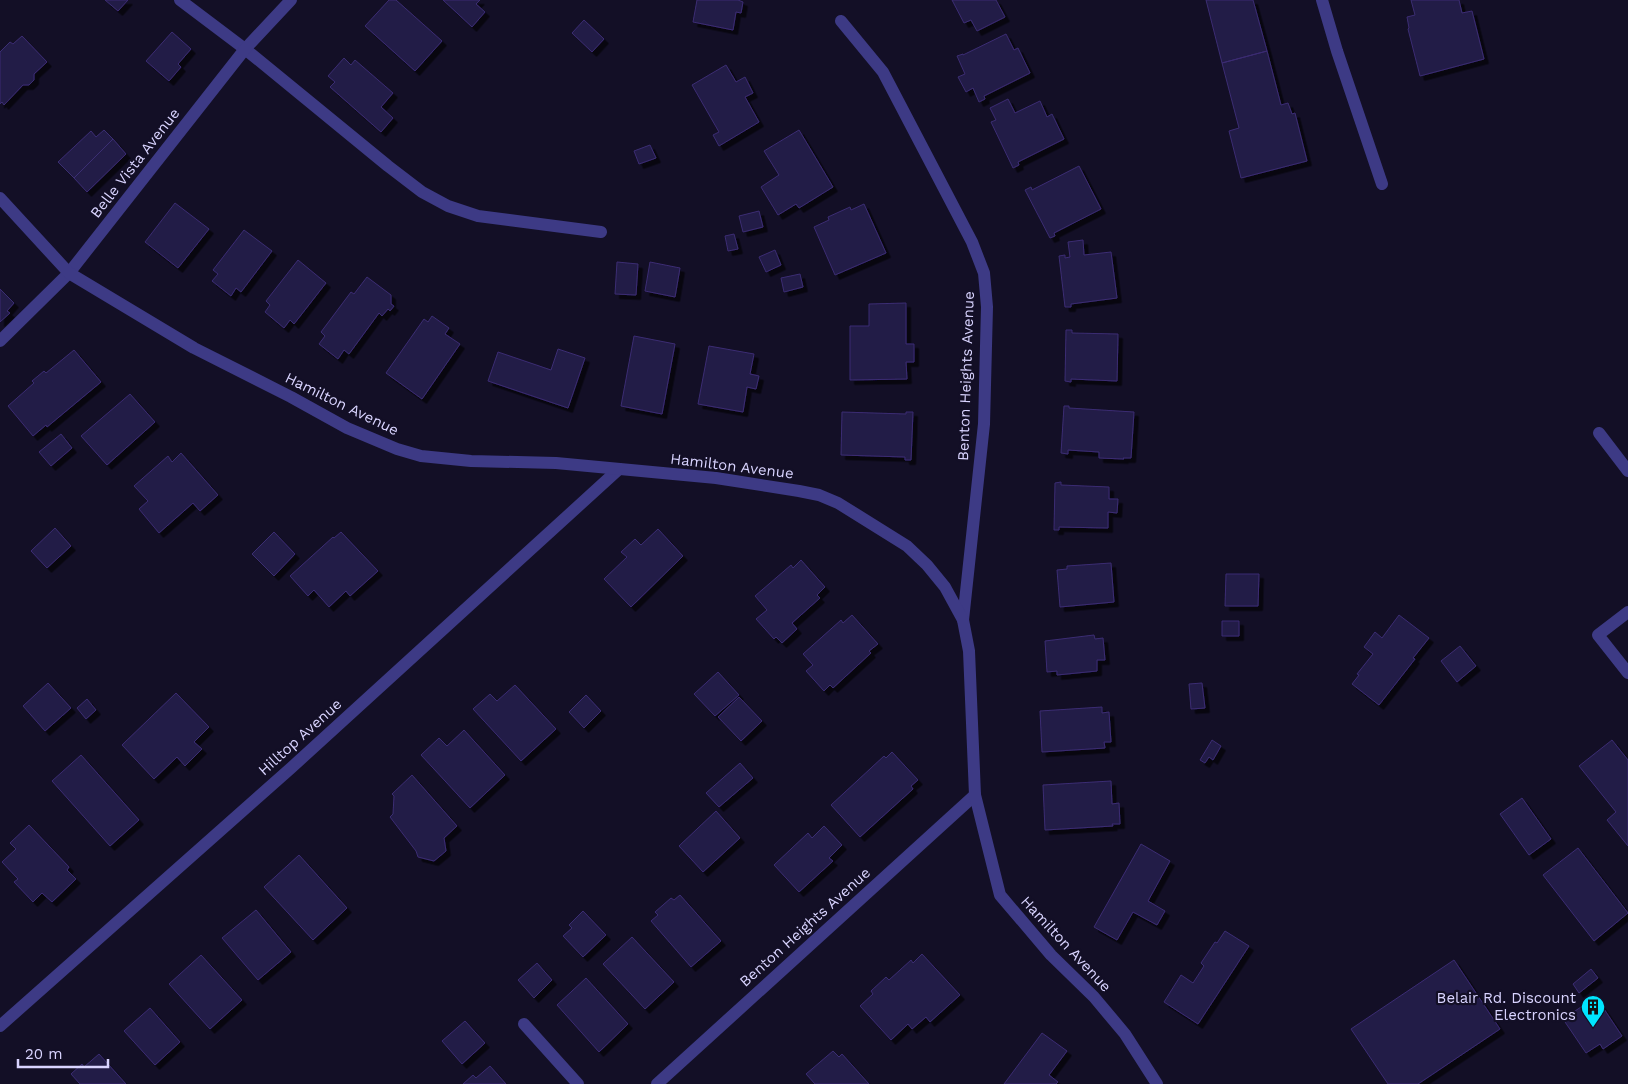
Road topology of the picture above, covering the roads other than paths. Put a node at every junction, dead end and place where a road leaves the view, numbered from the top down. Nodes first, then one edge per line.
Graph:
1 (180, 0) edge
2 (291, 0) edge
3 (1322, 0) edge
4 (841, 20) dead end
5 (245, 49) junction
6 (1382, 184) dead end
7 (0, 198) edge
8 (600, 232) dead end
9 (69, 273) junction
10 (0, 341) edge
11 (1599, 433) dead end
12 (619, 469) junction
13 (1628, 471) edge
14 (1628, 612) edge
15 (963, 620) junction
16 (1628, 673) edge
17 (975, 795) junction
18 (524, 1024) dead end
19 (0, 1026) edge
20 (578, 1084) edge
21 (657, 1084) edge
22 (1157, 1084) edge

1 - 5 street
2 - 5 street, Belle Vista Avenue
3 - 6 street
4 - 15 street, Benton Heights Avenue
5 - 8 street
5 - 9 street, Belle Vista Avenue
7 - 9 street, Hamilton Avenue
9 - 10 street, Belle Vista Avenue
9 - 12 street, Hamilton Avenue
11 - 13 street
12 - 15 street, Hamilton Avenue
12 - 19 street, Hilltop Avenue
14 - 16 street
15 - 17 street, Hamilton Avenue
17 - 21 street, Benton Heights Avenue
17 - 22 street, Hamilton Avenue
18 - 20 street

